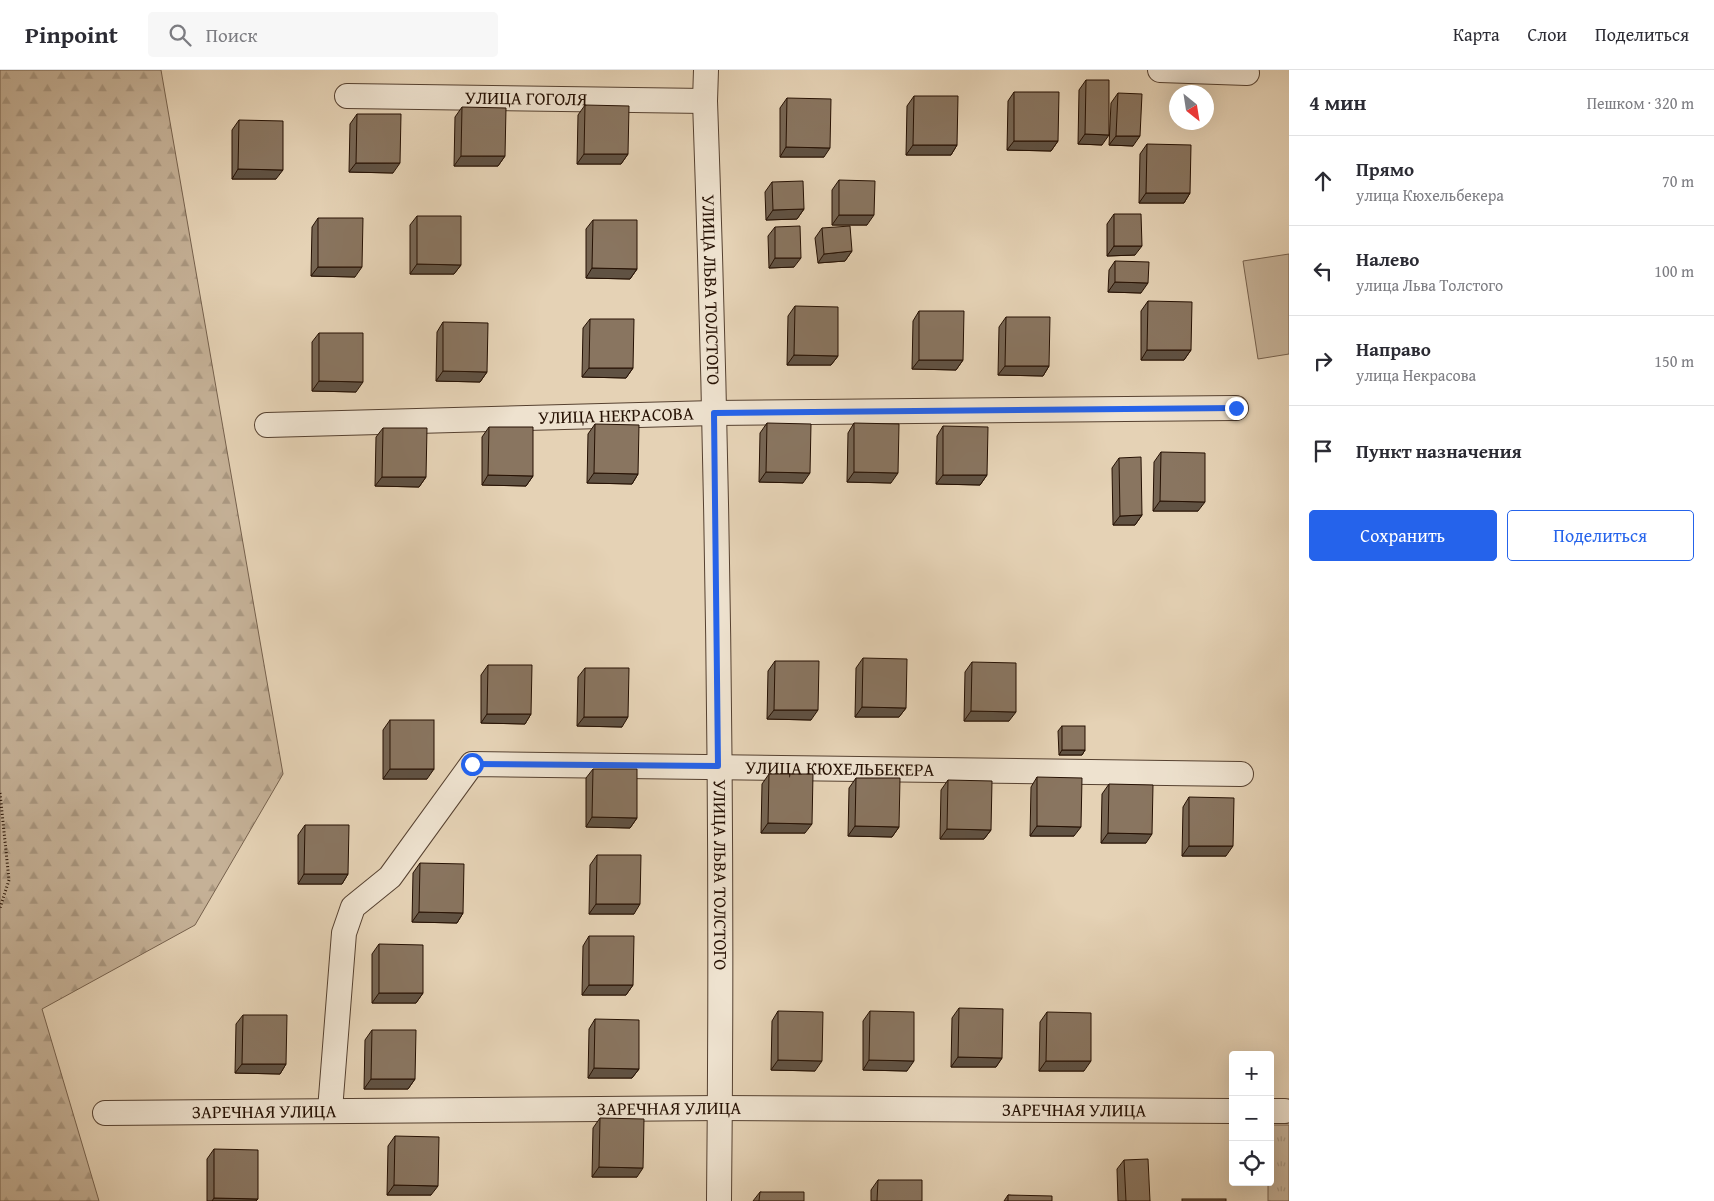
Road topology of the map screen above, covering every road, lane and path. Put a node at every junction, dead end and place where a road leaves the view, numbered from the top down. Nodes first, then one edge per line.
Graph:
1 (706, 70) edge
2 (1160, 70) edge
3 (1247, 74) dead end
4 (347, 96) dead end
5 (705, 101) junction
6 (1236, 408) dead end
7 (714, 413) junction
8 (266, 425) dead end
9 (718, 766) junction
10 (1241, 774) dead end
11 (0, 793) edge
12 (0, 908) edge
13 (720, 1108) junction
14 (330, 1110) junction
15 (1229, 1111) edge
16 (105, 1113) dead end
17 (719, 1201) edge

1 - 5 street, УЛИЦА ЛЬВА ТОЛСТОГО
2 - 3 street
4 - 5 street, УЛИЦА ГОГОЛЯ
5 - 7 street, УЛИЦА ЛЬВА ТОЛСТОГО
6 - 7 street, УЛИЦА НЕКРАСОВА
7 - 8 street, УЛИЦА НЕКРАСОВА
7 - 9 street, УЛИЦА ЛЬВА ТОЛСТОГО
9 - 10 street, УЛИЦА КЮХЕЛЬБЕКЕРА
9 - 13 street, УЛИЦА ЛЬВА ТОЛСТОГО
9 - 14 street, УЛИЦА КЮХЕЛЬБЕКЕРА
11 - 12 path
13 - 14 street, ЗАРЕЧНАЯ УЛИЦА
13 - 15 street, ЗАРЕЧНАЯ УЛИЦА
13 - 17 street, УЛИЦА ЛЬВА ТОЛСТОГО
14 - 16 street, ЗАРЕЧНАЯ УЛИЦА

